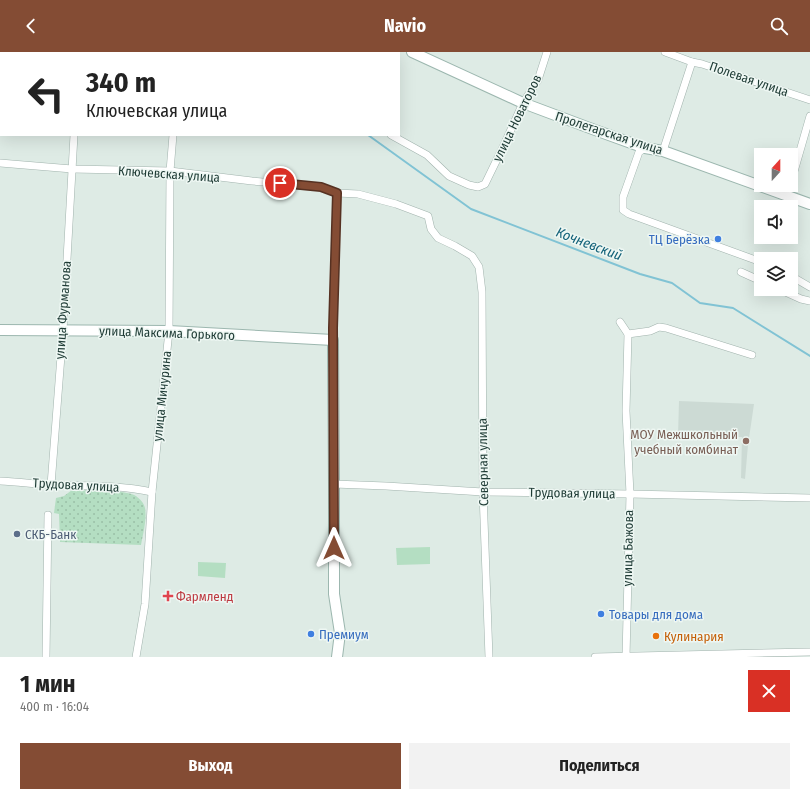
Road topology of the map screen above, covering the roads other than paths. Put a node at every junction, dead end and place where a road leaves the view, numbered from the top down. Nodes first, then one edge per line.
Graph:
1 (412, 52) edge
2 (547, 52) edge
3 (665, 52) edge
4 (692, 62) junction
5 (810, 100) edge
6 (523, 103) junction
7 (810, 116) edge
8 (74, 136) edge
9 (173, 136) edge
10 (393, 136) edge
11 (645, 148) junction
12 (663, 150) junction
13 (798, 158) edge
14 (0, 163) edge
15 (72, 169) junction
16 (170, 171) junction
17 (787, 192) edge
18 (337, 193) junction
19 (786, 196) junction
20 (810, 204) edge
21 (754, 259) edge
22 (479, 267) joint
23 (741, 272) dead end
24 (754, 278) edge
25 (798, 280) edge
26 (810, 287) edge
27 (794, 296) edge
28 (810, 301) edge
29 (620, 322) dead end
30 (0, 330) edge
31 (63, 330) junction
32 (169, 331) junction
33 (628, 334) junction
34 (333, 340) junction
35 (752, 355) dead end
36 (0, 481) edge
37 (334, 484) junction
38 (51, 485) junction
39 (152, 492) junction
40 (483, 492) junction
41 (630, 494) junction
42 (810, 498) edge
43 (48, 515) dead end
44 (810, 652) edge
45 (626, 656) edge
46 (46, 657) edge
47 (136, 657) edge
48 (337, 657) edge
49 (489, 657) edge
50 (595, 657) edge

1 - 6 street, Пролетарская улица
2 - 6 street, улица Новаторов
3 - 4 street, Полевая улица
4 - 5 street, Полевая улица
4 - 12 street
6 - 10 street, улица Новаторов
6 - 11 street, Пролетарская улица
7 - 13 street
8 - 15 street, улица Фурманова
9 - 16 street, улица Мичурина
11 - 12 street, Пролетарская улица
11 - 21 street
12 - 19 street, Пролетарская улица
14 - 15 street, Ключевская улица
15 - 16 street, Ключевская улица
15 - 31 street, улица Фурманова
16 - 18 street, Ключевская улица
16 - 32 street, улица Мичурина
17 - 19 street
18 - 22 street, Ключевская улица
18 - 34 street
19 - 20 street, Пролетарская улица
22 - 40 street, Северная улица
23 - 24 street
25 - 26 street
27 - 28 street
29 - 33 street
30 - 31 street, улица Максима Горького
31 - 32 street, улица Максима Горького
31 - 38 street, улица Фурманова
32 - 34 street, улица Максима Горького
32 - 39 street, улица Мичурина
33 - 35 street
33 - 41 street, улица Бажова
34 - 37 street
36 - 38 street, Трудовая улица
37 - 40 street, Трудовая улица
37 - 48 street
38 - 39 street, Трудовая улица
39 - 47 street, улица Мичурина
40 - 41 street, Трудовая улица
40 - 49 street, Северная улица
41 - 42 street, Трудовая улица
41 - 45 street, улица Бажова
43 - 46 street
44 - 45 street
45 - 50 street

